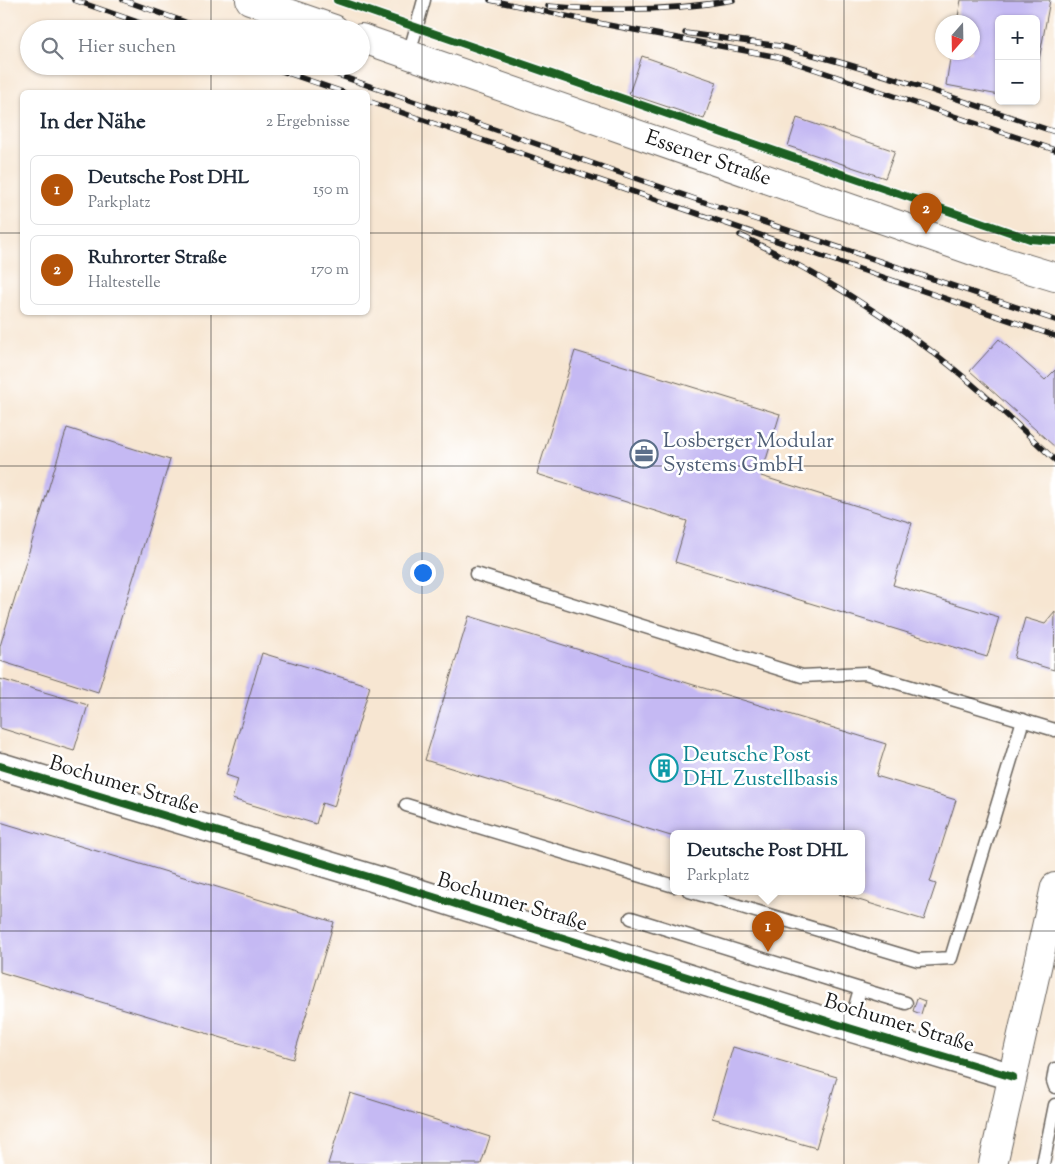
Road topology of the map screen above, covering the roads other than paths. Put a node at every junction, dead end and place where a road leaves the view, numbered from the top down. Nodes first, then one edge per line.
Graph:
1 (250, 0) edge
2 (424, 0) edge
3 (308, 20) edge
4 (370, 41) edge
5 (409, 54) junction
6 (1055, 277) edge
7 (476, 574) dead end
8 (1023, 720) junction
9 (1055, 730) edge
10 (0, 766) edge
11 (406, 805) dead end
12 (670, 885) edge
13 (1055, 887) edge
14 (702, 895) edge
15 (631, 918) dead end
16 (860, 989) junction
17 (906, 1003) dead end
18 (848, 1028) junction
19 (1055, 1069) edge
20 (1013, 1077) junction
21 (1055, 1087) edge
22 (1055, 1105) edge
23 (994, 1164) edge
24 (1043, 1164) edge

1 - 3 street
2 - 5 lane
4 - 5 street, Essener Straße
5 - 6 street, Essener Straße
7 - 8 lane
8 - 9 lane
8 - 14 lane
10 - 18 street, Bochumer Straße
11 - 12 lane
13 - 20 street
15 - 16 lane
16 - 17 lane
16 - 18 lane
18 - 20 street, Bochumer Straße
19 - 21 lane
20 - 23 street
22 - 24 lane

